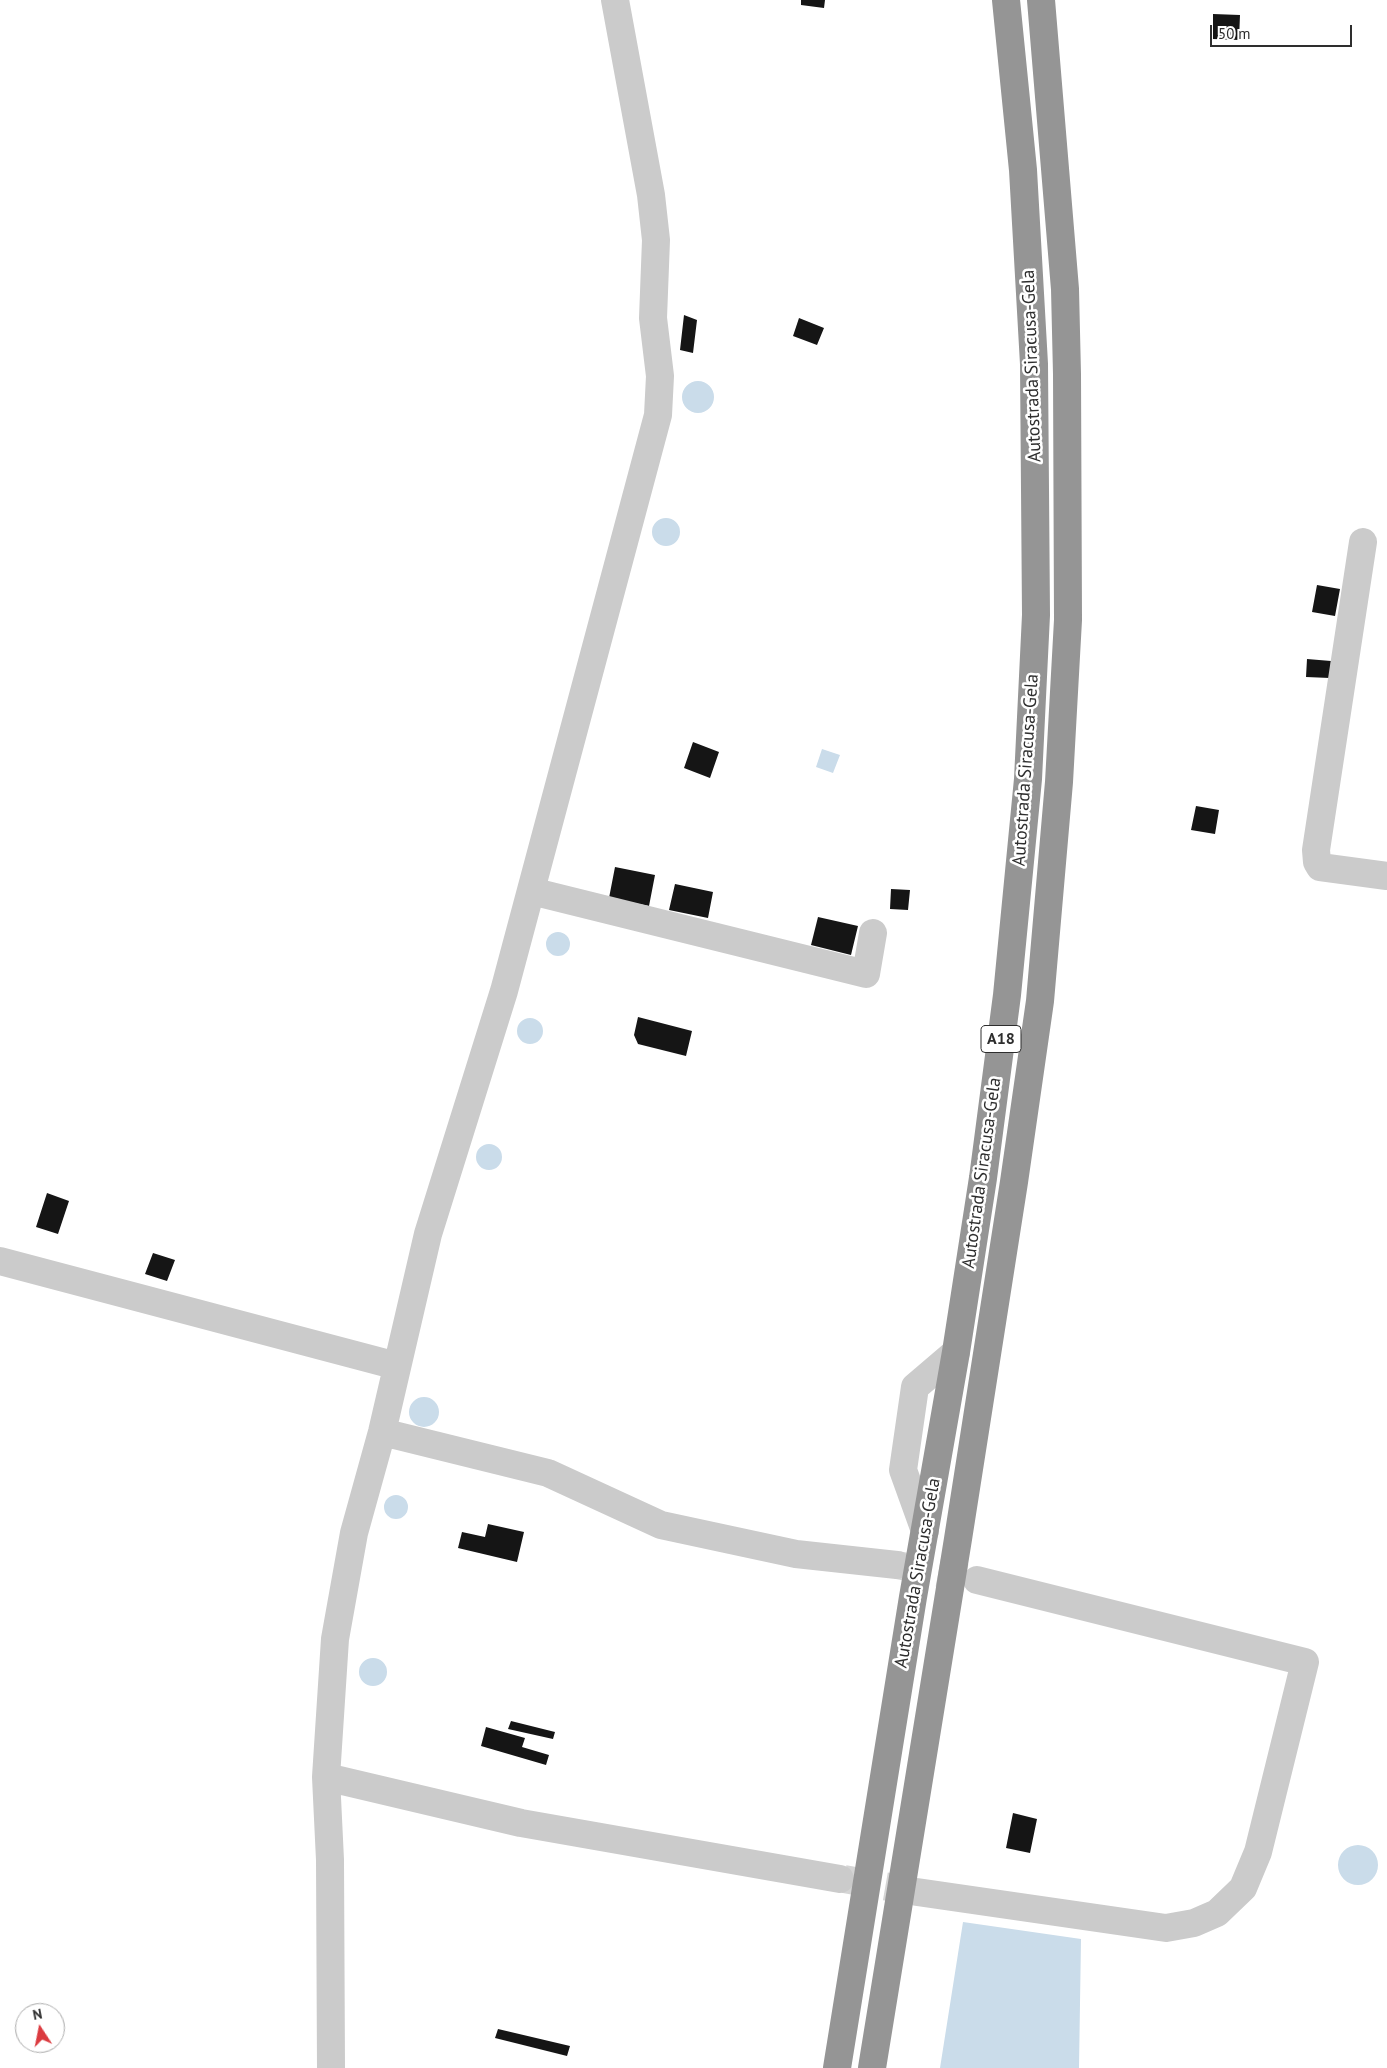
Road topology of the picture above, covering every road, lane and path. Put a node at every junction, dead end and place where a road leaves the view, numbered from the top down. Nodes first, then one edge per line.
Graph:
1 (615, 0) edge
2 (1006, 0) edge
3 (1041, 0) edge
4 (1363, 542) dead end
5 (1387, 876) edge
6 (531, 892) junction
7 (873, 933) dead end
8 (0, 1261) edge
9 (397, 1366) junction
10 (382, 1432) junction
11 (897, 1565) tunnel mouth
12 (977, 1580) tunnel mouth
13 (326, 1777) junction
14 (840, 1879) tunnel mouth
15 (917, 1892) tunnel mouth
16 (331, 2068) edge
17 (837, 2068) edge
18 (872, 2068) edge

1 - 6 street
2 - 17 highway, Autostrada Siracusa-Gela / A18
3 - 18 highway, Autostrada Siracusa-Gela / A18
4 - 5 street
6 - 7 street
6 - 9 street
8 - 9 street
9 - 10 street
10 - 11 street
10 - 13 street
12 - 15 street
13 - 14 street
13 - 16 street

